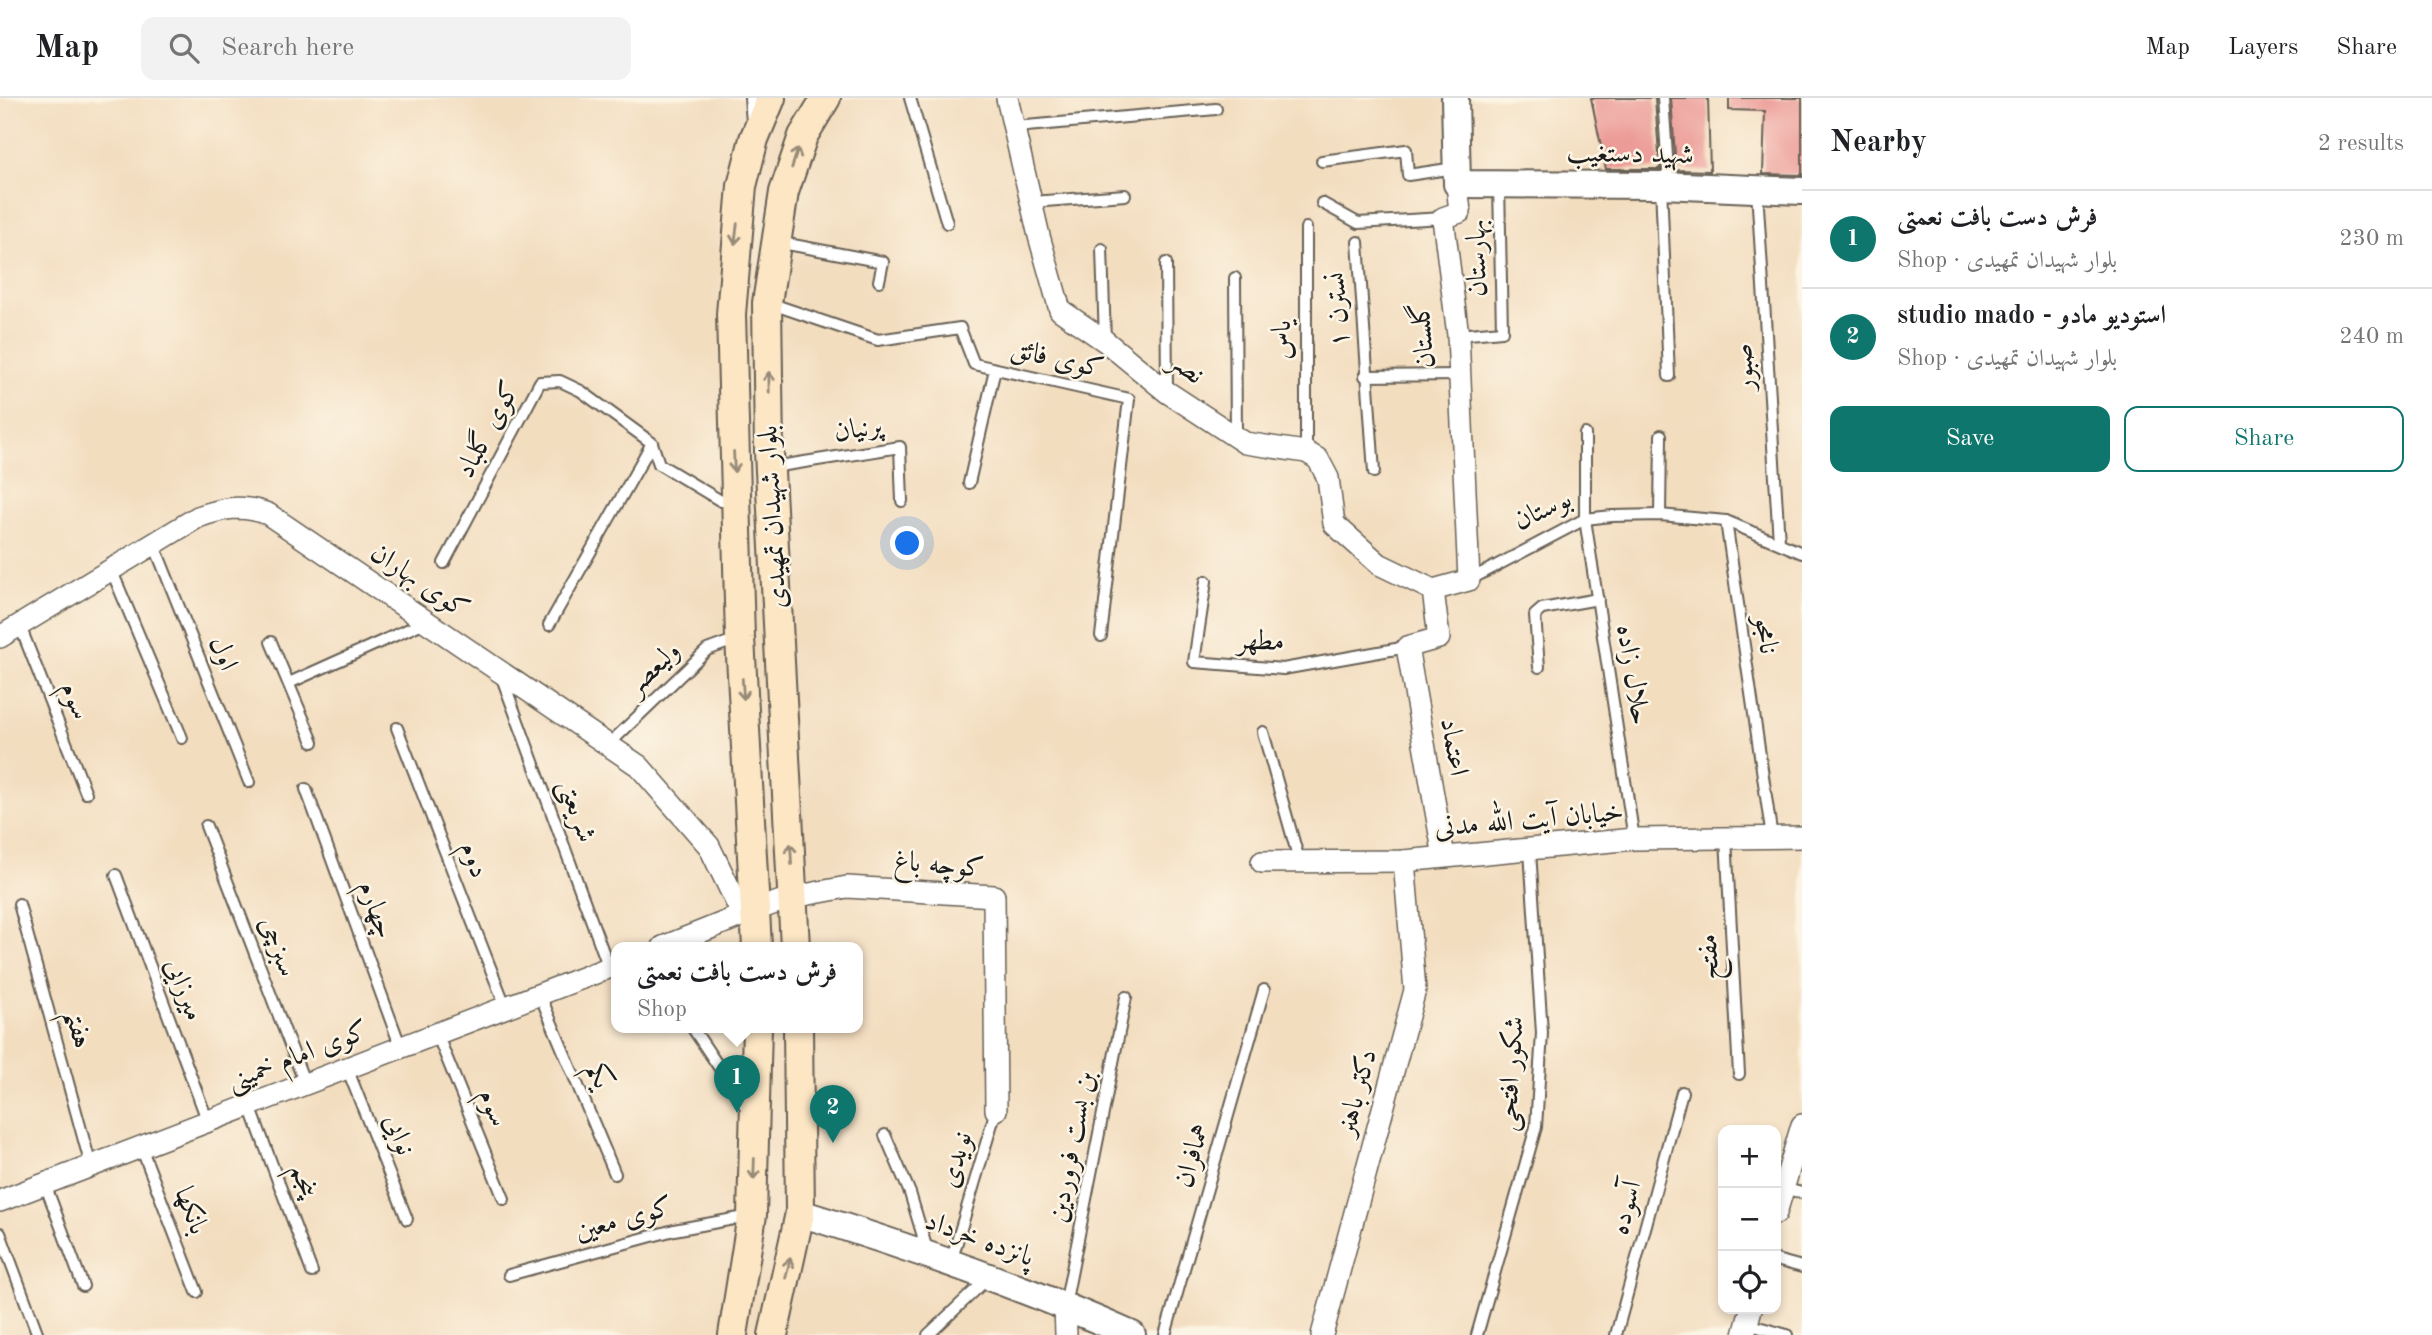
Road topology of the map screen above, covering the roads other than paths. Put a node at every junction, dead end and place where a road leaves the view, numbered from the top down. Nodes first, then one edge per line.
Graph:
1 (750, 98) edge
2 (771, 98) edge
3 (826, 98) edge
4 (910, 98) edge
5 (1007, 98) edge
6 (1455, 98) edge
7 (1663, 98) edge
8 (1216, 109) dead end
9 (1015, 127) junction
10 (754, 139) junction
11 (1322, 162) dead end
12 (1457, 176) junction
13 (1499, 185) junction
14 (1665, 185) junction
15 (1757, 190) junction
16 (1802, 191) edge
17 (1125, 195) dead end
18 (1032, 202) junction
19 (1322, 203) dead end
20 (1443, 218) junction
21 (947, 223) dead end
22 (1306, 228) dead end
23 (774, 241) junction
24 (1358, 242) dead end
25 (1102, 249) dead end
26 (1167, 263) dead end
27 (1235, 278) dead end
28 (879, 281) dead end
29 (767, 303) junction
30 (1458, 335) junction
31 (1105, 341) junction
32 (995, 369) junction
33 (1459, 375) junction
34 (1365, 376) junction
35 (1669, 376) dead end
36 (1167, 392) junction
37 (1585, 435) dead end
38 (1661, 435) dead end
39 (1236, 438) junction
40 (652, 443) junction
41 (1306, 452) junction
42 (770, 467) junction
43 (1374, 472) dead end
44 (969, 483) dead end
45 (735, 501) junction
46 (902, 501) dead end
47 (1660, 515) junction
48 (1586, 519) junction
49 (1726, 521) junction
50 (153, 542) junction
51 (1779, 542) junction
52 (1802, 553) edge
53 (444, 564) dead end
54 (111, 569) junction
55 (1206, 580) dead end
56 (1469, 580) junction
57 (1433, 590) junction
58 (1598, 599) junction
59 (426, 621) junction
60 (549, 625) dead end
61 (20, 626) junction
62 (1101, 636) dead end
63 (0, 637) edge
64 (740, 638) junction
65 (271, 642) dead end
66 (1407, 647) junction
67 (1539, 667) dead end
68 (499, 670) junction
69 (289, 683) junction
70 (397, 728) dead end
71 (1263, 732) dead end
72 (181, 738) dead end
73 (313, 742) dead end
74 (608, 745) junction
75 (248, 782) dead end
76 (306, 789) dead end
77 (86, 793) dead end
78 (206, 826) dead end
79 (1802, 836) edge
80 (1726, 838) junction
81 (1772, 838) junction
82 (1634, 839) junction
83 (1530, 851) junction
84 (1444, 857) junction
85 (1299, 860) junction
86 (1262, 862) dead end
87 (1404, 862) junction
88 (116, 874) dead end
89 (793, 897) junction
90 (19, 904) dead end
91 (750, 911) junction
92 (675, 942) edge
93 (756, 942) edge
94 (795, 942) edge
95 (611, 962) edge
96 (611, 968) edge
97 (1264, 990) dead end
98 (540, 995) junction
99 (1126, 997) dead end
100 (506, 1008) junction
101 (696, 1033) edge
102 (757, 1033) edge
103 (798, 1033) edge
104 (437, 1034) junction
105 (401, 1048) junction
106 (347, 1068) junction
107 (1740, 1074) dead end
108 (305, 1084) junction
109 (1682, 1092) dead end
110 (250, 1105) junction
111 (996, 1110) joint
112 (208, 1122) junction
113 (756, 1123) junction
114 (1802, 1127) edge
115 (885, 1135) dead end
116 (141, 1147) junction
117 (91, 1166) junction
118 (615, 1174) dead end
119 (45, 1184) junction
120 (1792, 1191) edge
121 (504, 1199) dead end
122 (0, 1200) edge
123 (1781, 1206) edge
124 (800, 1213) junction
125 (752, 1215) junction
126 (407, 1219) dead end
127 (0, 1233) edge
128 (939, 1257) junction
129 (1781, 1261) edge
130 (1802, 1267) edge
131 (312, 1272) dead end
132 (509, 1275) dead end
133 (989, 1277) junction
134 (83, 1286) dead end
135 (197, 1292) dead end
136 (1065, 1305) junction
137 (1748, 1323) edge
138 (38, 1335) edge
139 (733, 1335) edge
140 (773, 1335) edge
141 (928, 1335) edge
142 (1066, 1335) edge
143 (1132, 1335) edge
144 (1165, 1335) edge
145 (1322, 1335) edge
146 (1477, 1335) edge
147 (1616, 1335) edge
148 (1787, 1335) edge

1 - 10 lane
2 - 10 main road, بلوار شهیدان تمهیدی
23 -> 3 main road, بلوار شهیدان تمهیدی
4 - 21 lane
5 - 9 street, نصر
6 - 12 street
7 - 14 lane
8 - 9 lane
9 - 18 street, نصر
10 -> 45 main road, بلوار شهیدان تمهیدی
11 - 12 lane
12 - 13 street, شهید دستغیب
12 - 20 street
13 - 14 street, شهید دستغیب
13 - 30 lane, بهارستان
14 - 15 street, شهید دستغیب
14 - 35 lane
15 - 16 street, شهید دستغیب
15 - 51 lane, صبور
17 - 18 lane
18 - 31 street, نصر
19 - 20 lane
20 - 30 street, گلستان
22 - 41 lane, یاس
23 - 28 lane
23 - 29 main road, بلوار شهیدان تمهیدی
24 - 34 lane, نسترن ۱
25 - 31 lane
26 - 36 lane
27 - 39 lane
29 - 32 lane, کوی فائق
42 -> 29 main road, بلوار شهیدان تمهیدی
30 - 33 street, گلستان
31 - 36 street, نصر
32 - 44 lane
32 - 62 lane, کوی فائق
33 - 34 lane, نسترن ۱
33 - 56 street, گلستان
34 - 43 lane, نسترن ۱
36 - 39 street, نصر
37 - 48 lane, حلال زاده
38 - 47 lane
39 - 41 street, نصر
40 - 45 lane, کوی گلباد
40 - 53 lane, کوی گلباد
40 - 60 lane
41 - 57 street
42 - 46 lane, پرنیان
89 -> 42 main road, بلوار شهیدان تمهیدی
45 - 64 main road, بلوار شهیدان تمهیدی
47 - 48 lane, بوستان
47 - 49 lane, بوستان
48 - 56 lane, بوستان
48 - 58 lane, حلال زاده
49 - 51 lane, بوستان
49 - 81 lane, نامجو
50 - 54 street, کوی بهاران
50 - 59 street, کوی بهاران
50 - 75 lane, اول
51 - 52 lane, بوستان
54 - 61 street, کوی بهاران
54 - 72 lane
55 - 66 lane, مطهر
56 - 57 street, بوستان
57 - 66 street
58 - 67 lane
58 - 82 lane, حلال زاده
59 - 68 street, کوی بهاران
59 - 69 lane
61 - 63 street, کوی بهاران
61 - 77 lane, سوم
64 - 74 lane, ولیعصر
64 -> 91 main road, بلوار شهیدان تمهیدی
65 - 69 lane
66 - 84 street, اعتماد
68 - 74 street, کوی بهاران
68 - 95 lane, شریعتی
69 - 73 lane
70 - 100 lane, دوم
71 - 85 lane
74 - 91 street, کوی بهاران
76 - 105 lane, چهارم
78 - 108 lane, سبزچی
79 - 81 street, خیابان آیت الله مدنی
80 - 81 street, خیابان آیت الله مدنی
80 - 82 street, خیابان آیت الله مدنی
80 - 107 lane, مفتح
82 - 83 street, خیابان آیت الله مدنی
83 - 84 street, خیابان آیت الله مدنی
83 - 146 lane, شکور افتحی
84 - 87 street, خیابان آیت الله مدنی
85 - 86 street, خیابان آیت الله مدنی
85 - 87 street, خیابان آیت الله مدنی
87 - 145 street, دکتر باهنر
88 - 112 lane, میرزایی
89 - 91 street
89 - 94 main road, بلوار شهیدان تمهیدی
89 - 111 street, کوچه باغ
90 - 117 lane, هفتم
91 - 92 street
91 - 93 main road, بلوار شهیدان تمهیدی
96 - 98 street, کوی امام خمینی
97 - 144 lane, همافران
98 - 100 street, کوی امام خمینی
98 - 118 lane, یکم
99 - 136 lane, بن بست فروردین
100 - 104 street, کوی امام خمینی
101 - 113 lane
102 - 113 main road
103 - 124 main road
104 - 105 street, کوی امام خمینی
104 - 121 lane, سوم
105 - 106 street, کوی امام خمینی
106 - 108 street, کوی امام خمینی
106 - 126 lane, نوایی
108 - 110 street, کوی امام خمینی
109 - 147 lane, آسوده
110 - 112 street, کوی امام خمینی
110 - 131 lane, پنجم
111 - 128 lane, نویدی
112 - 116 street, کوی امام خمینی
113 -> 125 main road
114 - 120 street
115 - 128 lane
116 - 117 street, کوی امام خمینی
116 - 135 lane, بانکها
117 - 119 street, کوی امام خمینی
119 - 122 street, کوی امام خمینی
119 - 134 lane
120 - 123 street
124 - 128 street, پانزده خرداد
140 -> 124 main road
125 - 132 lane, کوی معین
125 - 139 main road
127 - 138 lane
128 - 133 street, پانزده خرداد
129 - 130 lane
133 - 136 street, پانزده خرداد
133 - 141 lane
136 - 142 street
136 - 143 street, پانزده خرداد
137 - 148 lane

